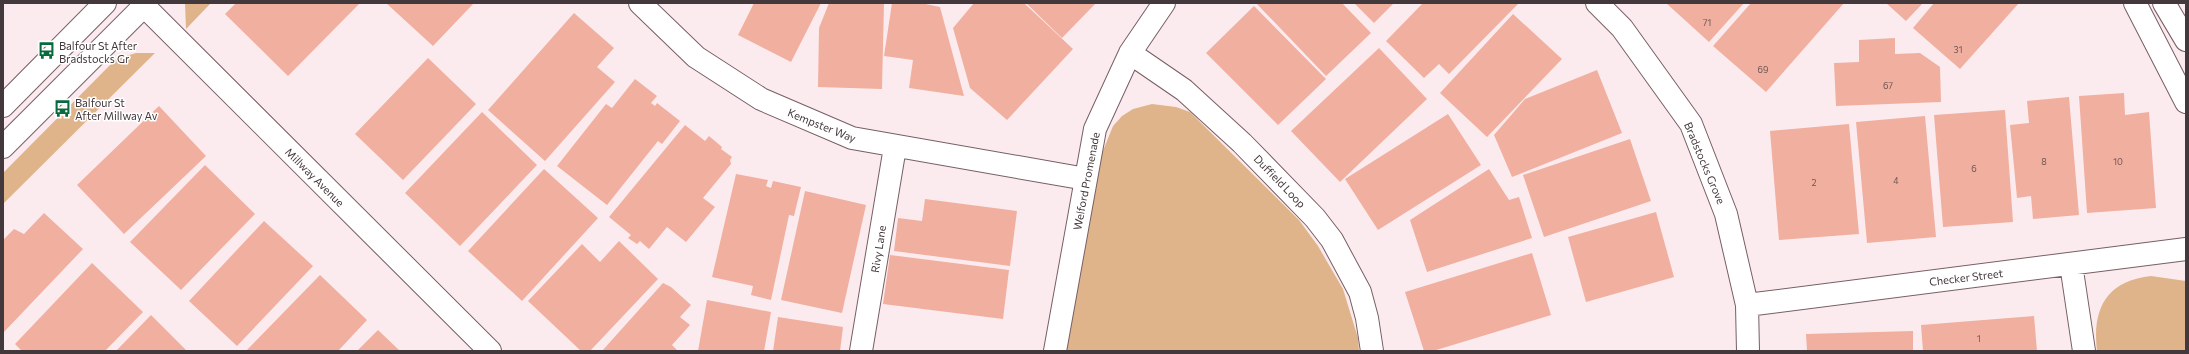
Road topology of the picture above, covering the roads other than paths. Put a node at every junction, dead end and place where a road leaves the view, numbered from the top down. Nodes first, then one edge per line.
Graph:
1 (105, 3) edge
2 (1164, 3) edge
3 (1597, 3) edge
4 (2135, 3) edge
5 (2164, 3) edge
6 (144, 4) edge
7 (647, 5) edge
8 (2186, 40) edge
9 (1130, 53) junction
10 (2186, 102) edge
11 (3, 106) edge
12 (3, 147) edge
13 (895, 147) junction
14 (1086, 179) junction
15 (2186, 249) edge
16 (2071, 264) junction
17 (1747, 305) junction
18 (490, 351) edge
19 (861, 351) edge
20 (1055, 351) edge
21 (1372, 351) edge
22 (1748, 351) edge
23 (2084, 351) edge

1 - 11 street
2 - 9 street, Welford Promenade
3 - 17 street, Bradstocks Grove
4 - 10 street
5 - 8 street
6 - 12 street
6 - 18 street, Millway Avenue
7 - 13 street, Kempster Way
9 - 14 street, Welford Promenade
9 - 21 street, Duffield Loop
13 - 14 street, Kempster Way
13 - 19 street, Rivy Lane
14 - 20 street, Welford Promenade
15 - 16 street, Checker Street
16 - 17 street, Checker Street
16 - 23 street
17 - 22 street, Bradstocks Grove

